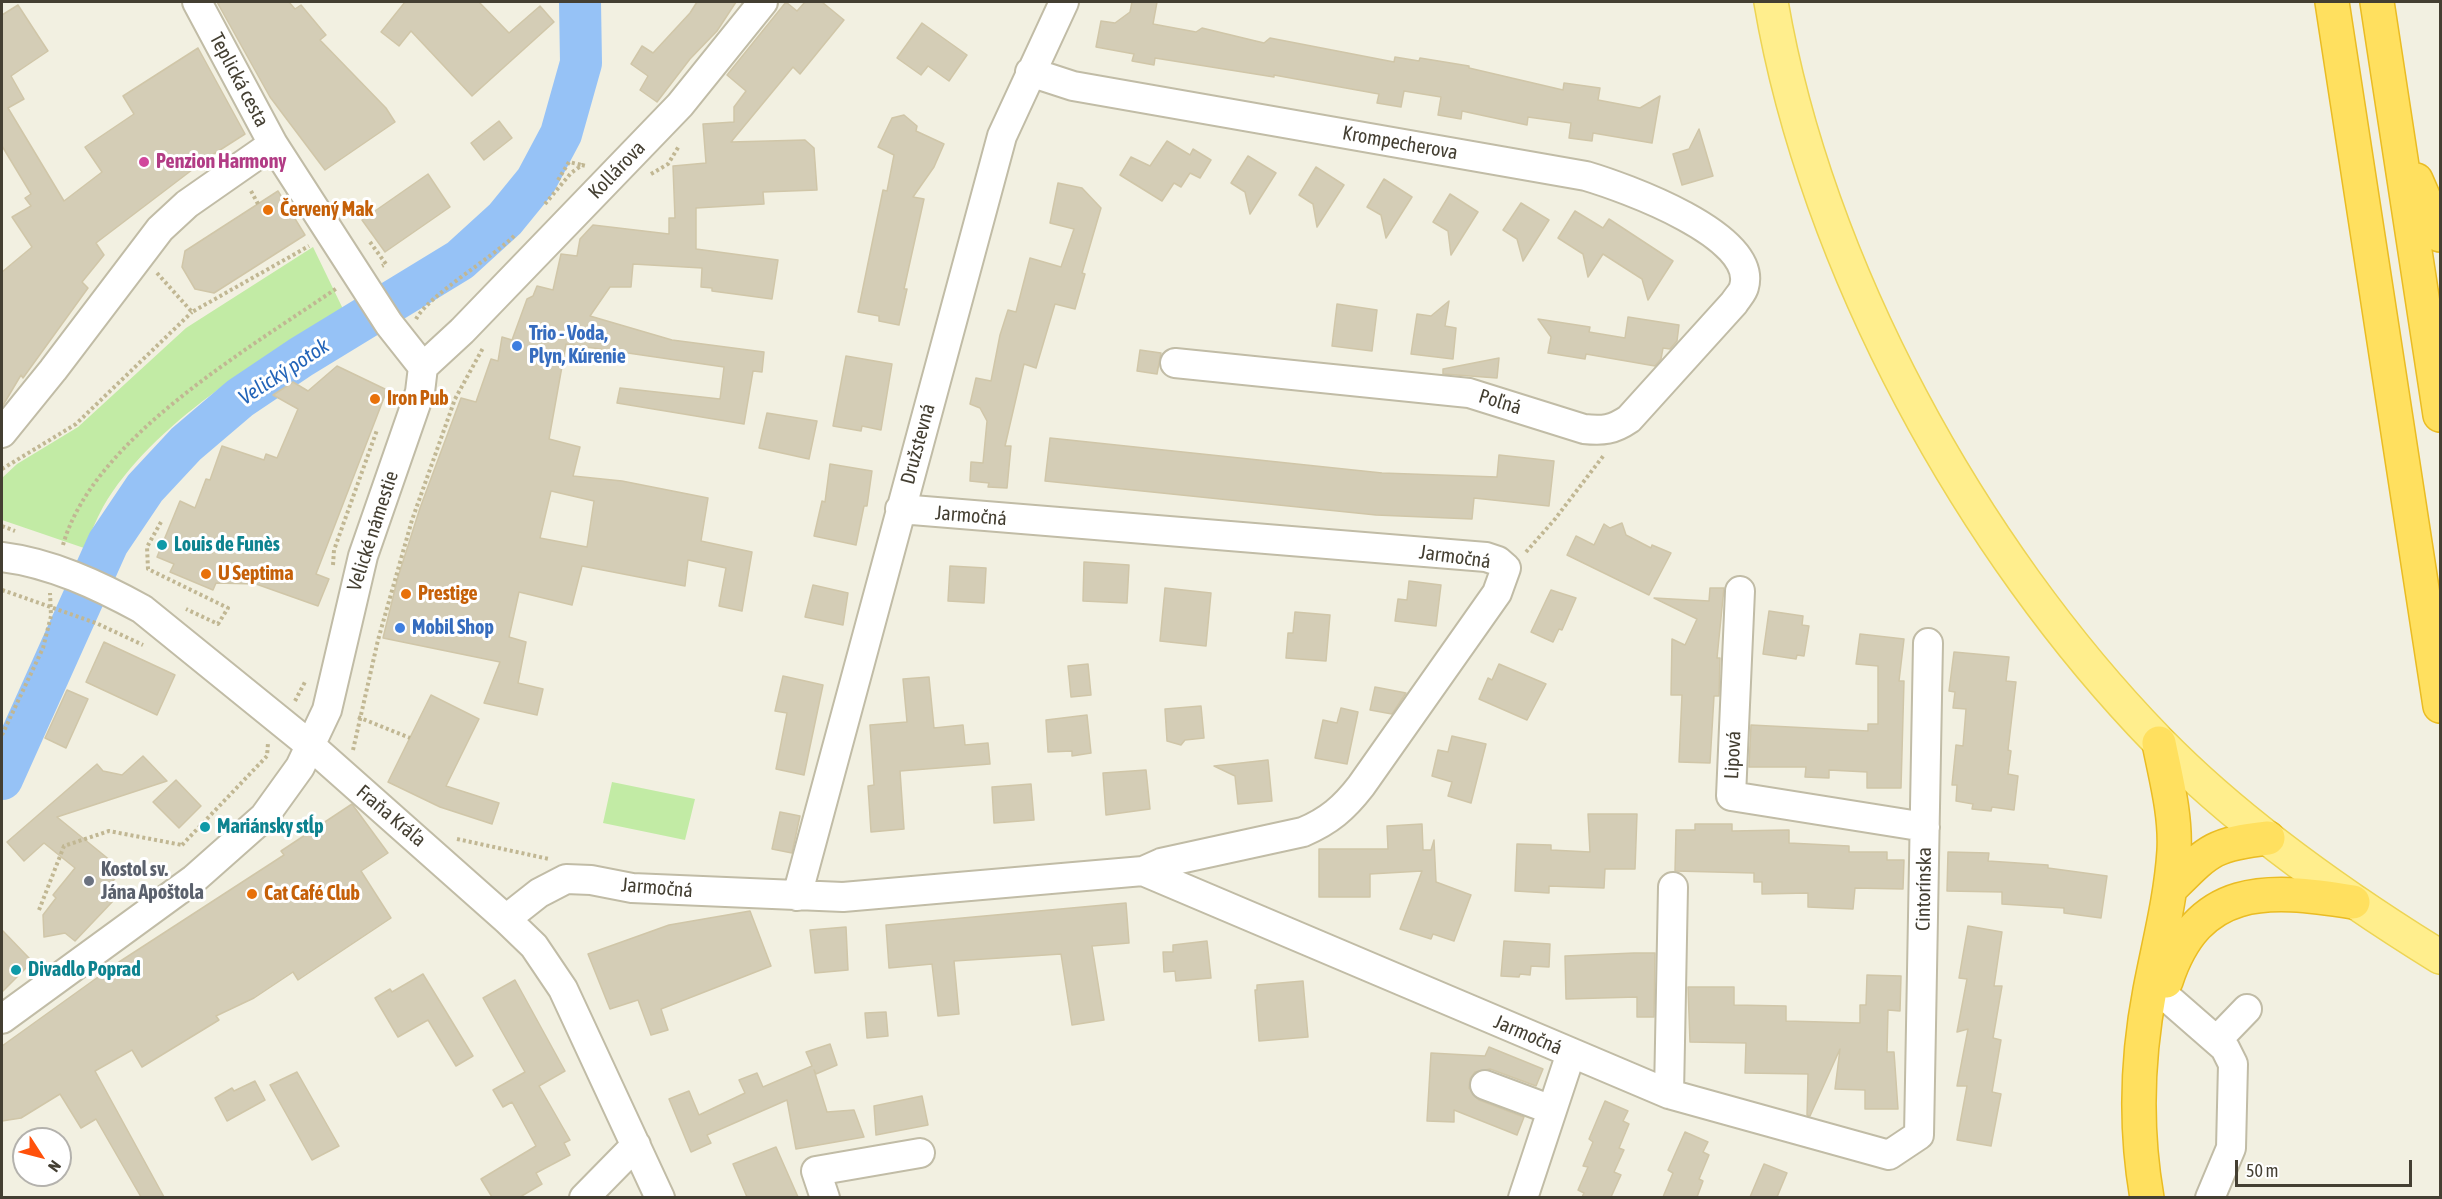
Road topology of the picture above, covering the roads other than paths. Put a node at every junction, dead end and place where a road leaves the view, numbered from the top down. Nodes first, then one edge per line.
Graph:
1 (197, 2) edge
2 (763, 2) edge
3 (1064, 2) edge
4 (1771, 2) edge
5 (2332, 2) edge
6 (2377, 2) edge
7 (1030, 72) junction
8 (2399, 141) junction
9 (273, 144) junction
10 (2440, 235) edge
11 (1175, 363) dead end
12 (423, 367) junction
13 (2440, 415) edge
14 (1616, 428) joint
15 (2, 433) edge
16 (900, 510) junction
17 (2, 557) edge
18 (1740, 591) dead end
19 (1928, 643) dead end
20 (2440, 706) edge
21 (2159, 743) junction
22 (311, 746) junction
23 (1925, 827) junction
24 (2268, 838) junction
25 (1143, 871) junction
26 (1673, 887) dead end
27 (2170, 889) junction
28 (797, 896) junction
29 (2353, 902) junction
30 (506, 919) junction
31 (2440, 957) edge
32 (2162, 993) junction
33 (2, 1019) edge
34 (1571, 1053) junction
35 (1485, 1085) dead end
36 (1669, 1094) junction
37 (1552, 1110) junction
38 (1919, 1135) joint
39 (636, 1145) junction
40 (920, 1153) dead end
41 (584, 1197) edge
42 (660, 1197) edge
43 (825, 1197) edge
44 (1523, 1197) edge
45 (2147, 1197) edge
46 (2161, 1197) edge
47 (2210, 1197) edge

1 - 9 street, Teplická cesta
2 - 12 street, Kollárova
3 - 7 street, Družstevná
4 - 21 main road
5 - 20 highway
6 - 8 highway
7 - 14 street, Krompecherova
7 - 16 street, Družstevná
8 - 10 highway
8 - 13 highway
9 - 12 street, Teplická cesta
9 - 15 street
11 - 14 street, Poľná
12 - 22 street, Velické námestie
16 - 25 street, Jarmočná
16 - 28 street, Družstevná
17 - 22 street, Fraňa Kráľa
18 - 23 street, Lipová
19 - 23 street, Cintorínska
21 - 24 main road
21 - 27 highway
22 - 30 street, Fraňa Kráľa
22 - 33 street, Velické námestie
23 - 38 street, Cintorínska
24 - 27 highway
24 - 29 main road
25 - 28 street, Jarmočná
25 - 34 street, Jarmočná
26 - 36 street
27 - 45 highway
28 - 30 street, Jarmočná
29 - 31 main road
29 - 32 highway
30 - 39 street, Fraňa Kráľa
32 - 46 highway
32 - 47 street
34 - 36 street, Jarmočná
34 - 37 street
35 - 37 street
36 - 38 street, Jarmočná
37 - 44 street
39 - 41 street
39 - 42 street, Fraňa Kráľa
40 - 43 street

